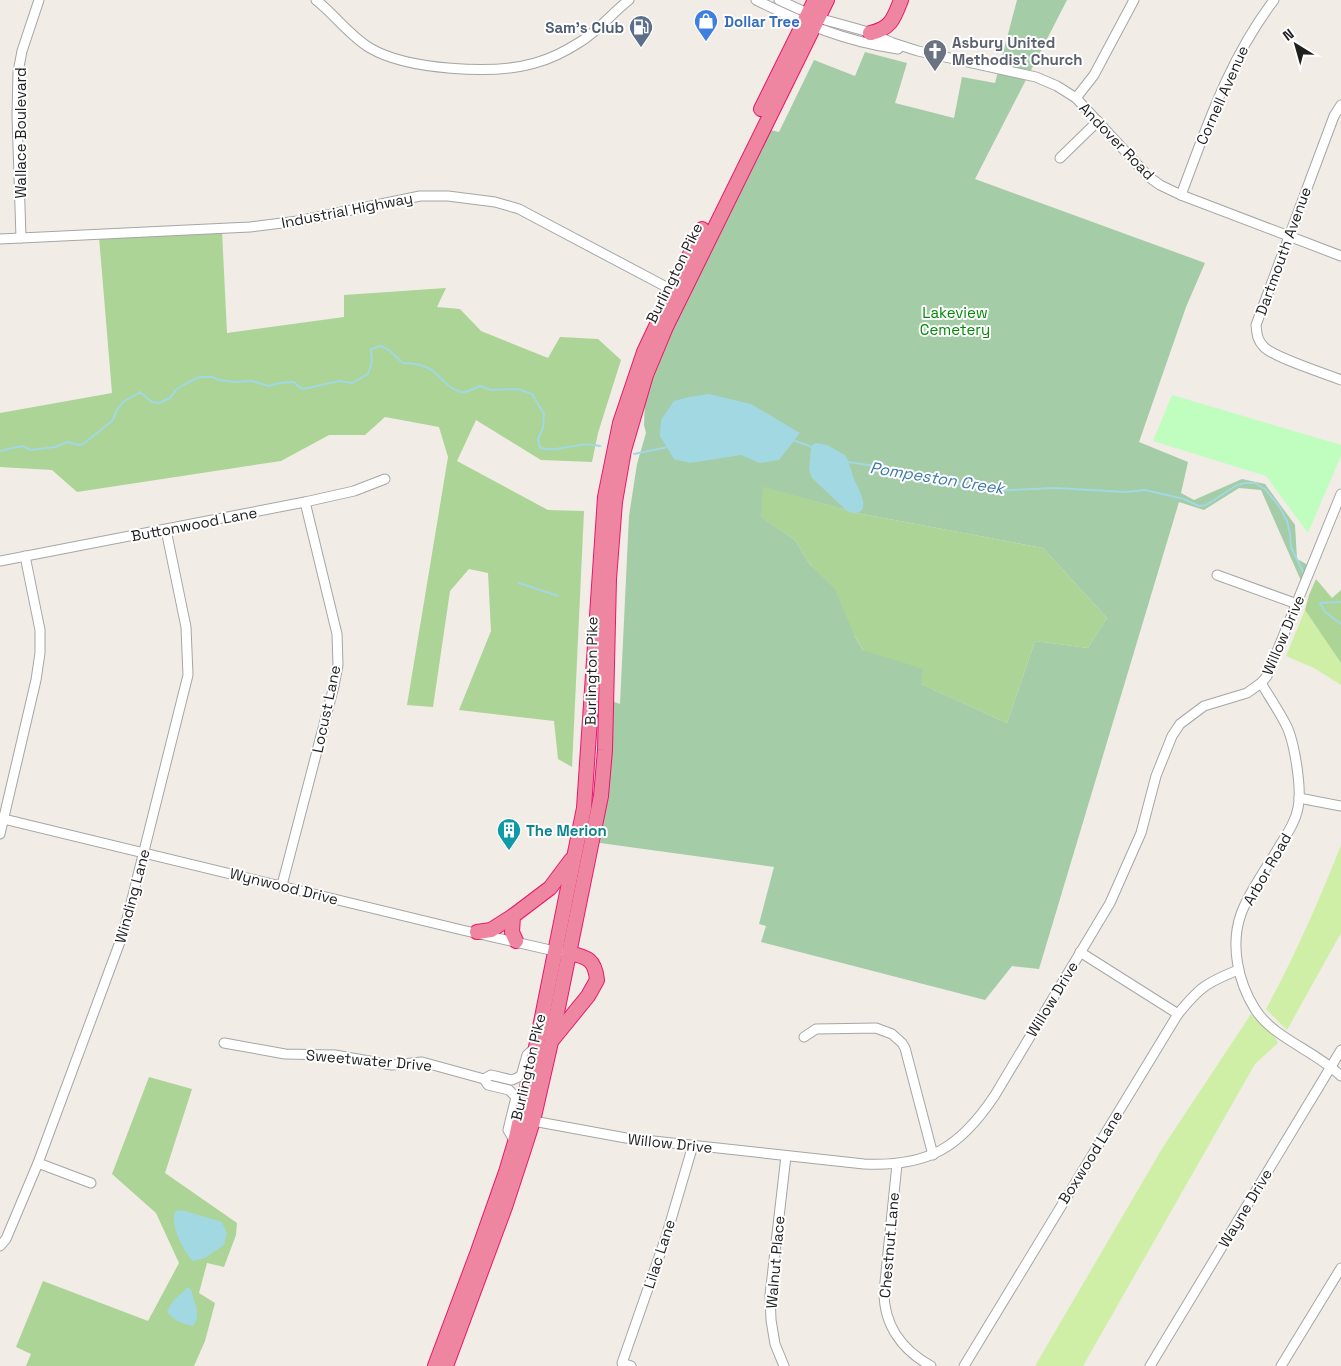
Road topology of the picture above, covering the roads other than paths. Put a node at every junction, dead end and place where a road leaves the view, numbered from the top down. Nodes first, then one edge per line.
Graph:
1 (39, 0) edge
2 (316, 0) edge
3 (629, 0) edge
4 (756, 0) edge
5 (779, 0) edge
6 (815, 0) edge
7 (827, 0) edge
8 (901, 0) edge
9 (1134, 0) edge
10 (1274, 0) edge
11 (811, 20) junction
12 (870, 33) junction
13 (918, 51) junction
14 (1076, 98) junction
15 (1341, 105) edge
16 (1098, 121) junction
17 (1060, 158) dead end
18 (1181, 195) junction
19 (1288, 236) junction
20 (21, 238) junction
21 (0, 239) edge
22 (1341, 256) edge
23 (672, 290) junction
24 (1341, 380) edge
25 (385, 479) dead end
26 (1341, 494) edge
27 (305, 502) junction
28 (166, 530) junction
29 (25, 556) junction
30 (0, 561) edge
31 (1217, 575) dead end
32 (1297, 604) junction
33 (1261, 684) junction
34 (1299, 798) junction
35 (1341, 806) edge
36 (2, 818) edge
37 (0, 834) edge
38 (144, 852) junction
39 (575, 853) junction
40 (282, 886) junction
41 (513, 916) junction
42 (477, 932) junction
43 (516, 941) junction
44 (562, 952) junction
45 (1080, 952) junction
46 (1238, 970) junction
47 (1178, 1014) junction
48 (804, 1037) dead end
49 (551, 1042) junction
50 (224, 1043) dead end
51 (536, 1047) junction
52 (1341, 1050) edge
53 (1331, 1066) junction
54 (1341, 1076) edge
55 (484, 1079) junction
56 (533, 1121) junction
57 (514, 1142) junction
58 (693, 1145) junction
59 (933, 1155) junction
60 (786, 1156) junction
61 (38, 1162) junction
62 (898, 1164) junction
63 (91, 1183) dead end
64 (0, 1246) edge
65 (1341, 1268) edge
66 (627, 1364) edge
67 (435, 1366) edge
68 (446, 1366) edge
69 (784, 1366) edge
70 (931, 1366) edge
71 (964, 1366) edge
72 (1150, 1366) edge
73 (1281, 1366) edge

1 - 20 street, Wallace Boulevard
2 - 3 street
4 - 11 street, Andover Road
5 - 11 street, Andover Road
6 - 11 highway, Burlington Pike
7 - 11 highway, Burlington Pike
8 - 12 highway
9 - 14 street
10 - 18 street, Cornell Avenue
11 - 12 street, Andover Road
11 - 13 street, Andover Road
11 - 23 highway, Burlington Pike
11 - 44 highway, Burlington Pike
12 - 13 street, Andover Road
13 - 14 street, Andover Road
14 - 16 street, Andover Road
15 - 19 street, Dartmouth Avenue
16 - 17 street
16 - 18 street, Andover Road
18 - 19 street, Andover Road
19 - 22 street, Andover Road
19 - 24 street, Dartmouth Avenue
20 - 21 street, Industrial Highway
20 - 23 street, Industrial Highway
23 - 39 highway, Burlington Pike
25 - 27 street, Buttonwood Lane
26 - 32 street, Willow Drive
27 - 28 street, Buttonwood Lane
27 - 40 street, Locust Lane
28 - 29 street, Buttonwood Lane
28 - 38 street, Winding Lane
29 - 30 street, Buttonwood Lane
29 - 36 street
31 - 32 street
32 - 33 street, Willow Drive
33 - 34 street, Arbor Road
33 - 45 street, Willow Drive
34 - 35 street
34 - 46 street, Arbor Road
36 - 37 street
36 - 38 street, Wynwood Drive
38 - 40 street, Wynwood Drive
38 - 61 street, Winding Lane
39 - 41 highway
39 - 44 highway, Burlington Pike
40 - 42 street, Wynwood Drive
41 - 42 highway
41 - 43 highway
42 - 43 street, Wynwood Drive
43 - 44 street, Wynwood Drive
44 - 49 highway, Burlington Pike
44 - 49 highway
44 - 51 highway, Burlington Pike
45 - 47 street
45 - 59 street, Willow Drive
46 - 47 street, Boxwood Lane
46 - 53 street, Arbor Road
47 - 71 street, Boxwood Lane
48 - 59 street
49 - 56 highway, Burlington Pike
50 - 55 street, Sweetwater Drive
51 - 55 street, Sweetwater Drive
51 - 57 highway, Burlington Pike
52 - 53 street, Wayne Drive
53 - 54 street, Arbor Road
53 - 72 street, Wayne Drive
55 - 57 street, Sweetwater Drive
56 - 58 street, Willow Drive
56 - 68 highway, Burlington Pike
57 - 67 highway, Burlington Pike
58 - 60 street, Willow Drive
58 - 66 street, Lilac Lane
59 - 62 street, Willow Drive
60 - 62 street, Willow Drive
60 - 69 street, Walnut Place
61 - 63 street
61 - 64 street, Winding Lane
62 - 70 street, Chestnut Lane
65 - 73 street

